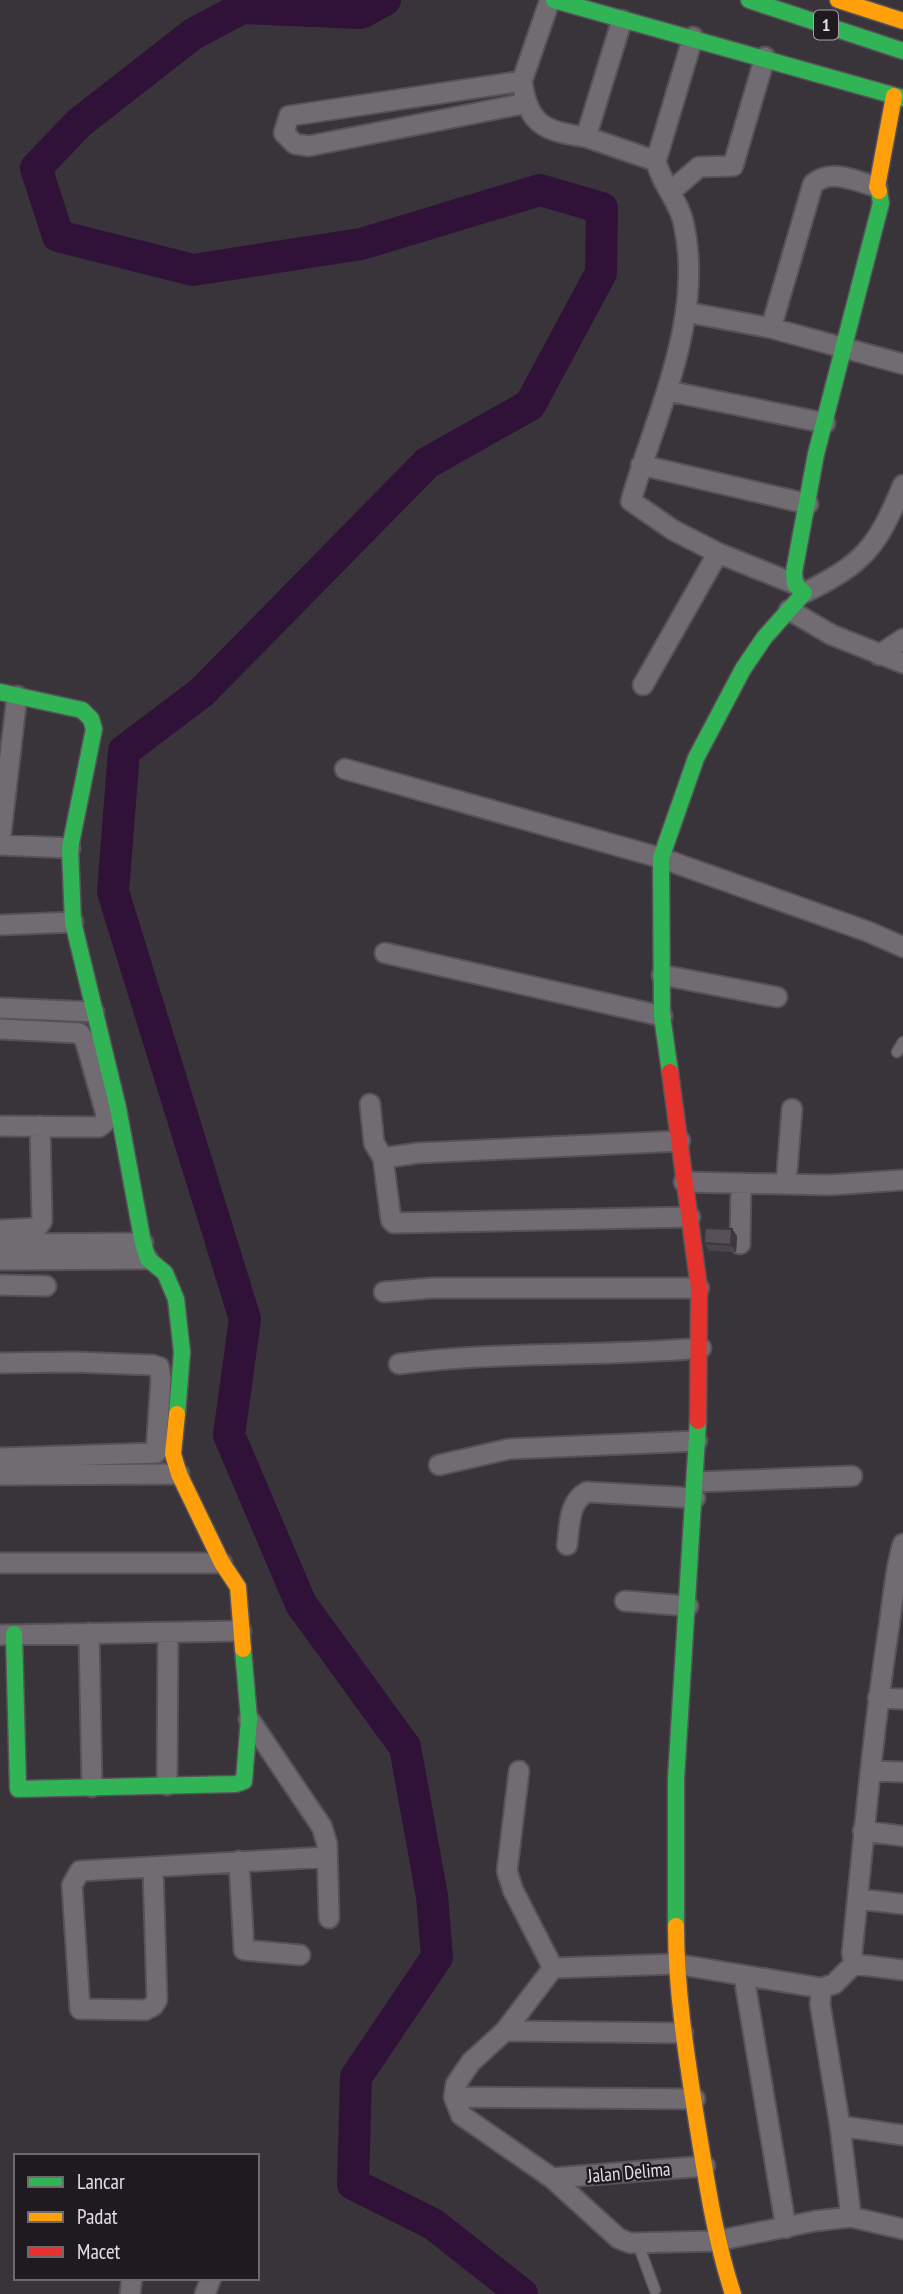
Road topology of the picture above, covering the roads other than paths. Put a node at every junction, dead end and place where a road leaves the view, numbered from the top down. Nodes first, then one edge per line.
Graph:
1 (552, 0) edge
2 (749, 0) edge
3 (838, 0) edge
4 (622, 20) junction
5 (903, 22) edge
6 (693, 37) junction
7 (903, 51) edge
8 (765, 57) junction
9 (522, 81) junction
10 (898, 97) edge
11 (527, 103) junction
12 (586, 137) junction
13 (656, 161) junction
14 (877, 187) junction
15 (670, 192) junction
16 (686, 312) junction
17 (771, 328) junction
18 (846, 347) junction
19 (903, 363) edge
20 (668, 391) junction
21 (825, 423) junction
22 (641, 465) junction
23 (903, 485) edge
24 (808, 504) junction
25 (718, 553) junction
26 (799, 589) junction
27 (789, 610) junction
28 (903, 639) edge
29 (879, 656) junction
30 (903, 663) edge
31 (643, 685) dead end
32 (8, 694) edge
33 (345, 769) dead end
34 (0, 844) edge
35 (70, 848) junction
36 (661, 858) junction
37 (73, 922) junction
38 (0, 925) edge
39 (903, 947) edge
40 (385, 953) dead end
41 (662, 975) junction
42 (777, 997) dead end
43 (0, 1009) edge
44 (94, 1013) junction
45 (662, 1016) junction
46 (0, 1029) edge
47 (370, 1104) dead end
48 (792, 1110) dead end
49 (0, 1126) edge
50 (40, 1126) junction
51 (680, 1141) junction
52 (383, 1157) junction
53 (903, 1180) edge
54 (684, 1182) junction
55 (741, 1183) junction
56 (786, 1184) junction
57 (690, 1217) junction
58 (0, 1230) edge
59 (0, 1244) edge
60 (740, 1244) dead end
61 (146, 1251) junction
62 (0, 1260) edge
63 (0, 1285) edge
64 (46, 1286) dead end
65 (699, 1288) junction
66 (384, 1292) dead end
67 (701, 1348) junction
68 (0, 1363) edge
69 (399, 1364) dead end
70 (697, 1441) junction
71 (0, 1458) edge
72 (439, 1465) dead end
73 (179, 1474) junction
74 (0, 1475) edge
75 (852, 1476) dead end
76 (696, 1490) junction
77 (567, 1545) dead end
78 (901, 1555) edge
79 (0, 1563) edge
80 (222, 1563) junction
81 (625, 1601) dead end
82 (688, 1605) junction
83 (241, 1631) junction
84 (89, 1633) junction
85 (168, 1633) junction
86 (7, 1634) edge
87 (895, 1635) edge
88 (878, 1698) junction
89 (903, 1699) edge
90 (249, 1719) junction
91 (519, 1771) dead end
92 (870, 1771) junction
93 (903, 1772) edge
94 (167, 1785) junction
95 (92, 1787) junction
96 (863, 1831) junction
97 (903, 1836) edge
98 (327, 1857) junction
99 (239, 1861) junction
100 (153, 1867) junction
101 (858, 1899) junction
102 (903, 1904) edge
103 (329, 1918) dead end
104 (300, 1955) dead end
105 (677, 1964) junction
106 (854, 1964) junction
107 (553, 1968) junction
108 (903, 1970) edge
109 (744, 1977) junction
110 (821, 1988) junction
111 (505, 2031) junction
112 (683, 2034) junction
113 (454, 2097) junction
114 (695, 2099) junction
115 (840, 2126) junction
116 (903, 2135) edge
117 (705, 2166) junction
118 (552, 2178) junction
119 (851, 2217) junction
120 (786, 2228) junction
121 (903, 2229) edge
122 (716, 2241) junction
123 (638, 2244) junction
124 (655, 2290) dead end
125 (733, 2294) edge

1 - 4 main road
1 - 9 street
2 - 7 main road, 1
3 - 5 main road, 1
4 - 6 main road
4 - 12 street
6 - 8 main road
6 - 13 street
8 - 10 main road
8 - 15 street
9 - 11 street
9 - 11 street
10 - 14 main road
11 - 12 street
12 - 13 street
13 - 15 street
14 - 17 street
14 - 18 main road
15 - 16 street
16 - 17 street
16 - 20 street
17 - 18 street
18 - 19 street
18 - 21 main road
20 - 21 street
20 - 22 street
21 - 24 main road
22 - 24 street
22 - 25 street
23 - 26 street
24 - 26 main road
25 - 26 street
25 - 31 street
26 - 27 main road
27 - 29 street
27 - 36 main road
28 - 29 street
29 - 30 street
32 - 34 street
32 - 35 main road
33 - 36 street
34 - 35 street
35 - 37 main road
36 - 39 street
36 - 41 main road
37 - 38 street
37 - 44 main road
40 - 45 street
41 - 42 street
41 - 45 main road
43 - 44 street
44 - 61 main road
45 - 51 main road
46 - 50 street
47 - 52 street
48 - 56 street
49 - 50 street
50 - 58 street
51 - 52 street
51 - 54 main road
52 - 57 street
53 - 56 street
54 - 55 street
54 - 57 main road
55 - 56 street
55 - 60 street
57 - 65 main road
59 - 61 street
61 - 62 street
61 - 73 main road
63 - 64 street
65 - 66 street
65 - 67 main road
67 - 69 street
67 - 70 main road
68 - 71 street
70 - 72 street
70 - 76 main road
73 - 74 street
73 - 80 main road
75 - 76 street
76 - 77 street
76 - 82 main road
78 - 87 street
79 - 80 street
80 - 83 main road
81 - 82 street
82 - 105 main road
83 - 85 street
83 - 90 main road
84 - 85 street
84 - 86 street
84 - 95 street
85 - 94 street
86 - 95 main road
87 - 88 street
88 - 89 street
88 - 92 street
90 - 94 main road
90 - 98 street
91 - 107 street
92 - 93 street
92 - 96 street
94 - 95 main road
96 - 97 street
96 - 101 street
98 - 99 street
98 - 103 street
99 - 100 street
99 - 104 street
100 - 100 street
101 - 102 street
101 - 106 street
105 - 107 street
105 - 109 street
105 - 112 main road
106 - 108 street
106 - 110 street
107 - 111 street
109 - 110 street
109 - 120 street
110 - 115 street
111 - 112 street
111 - 113 street
112 - 114 main road
113 - 114 street
113 - 118 street
114 - 117 main road
115 - 116 street
115 - 119 street
117 - 118 street, Jalan Delima
117 - 122 main road
118 - 123 street
119 - 120 street
119 - 121 street
120 - 122 street
122 - 123 street
122 - 125 main road
123 - 124 lane

